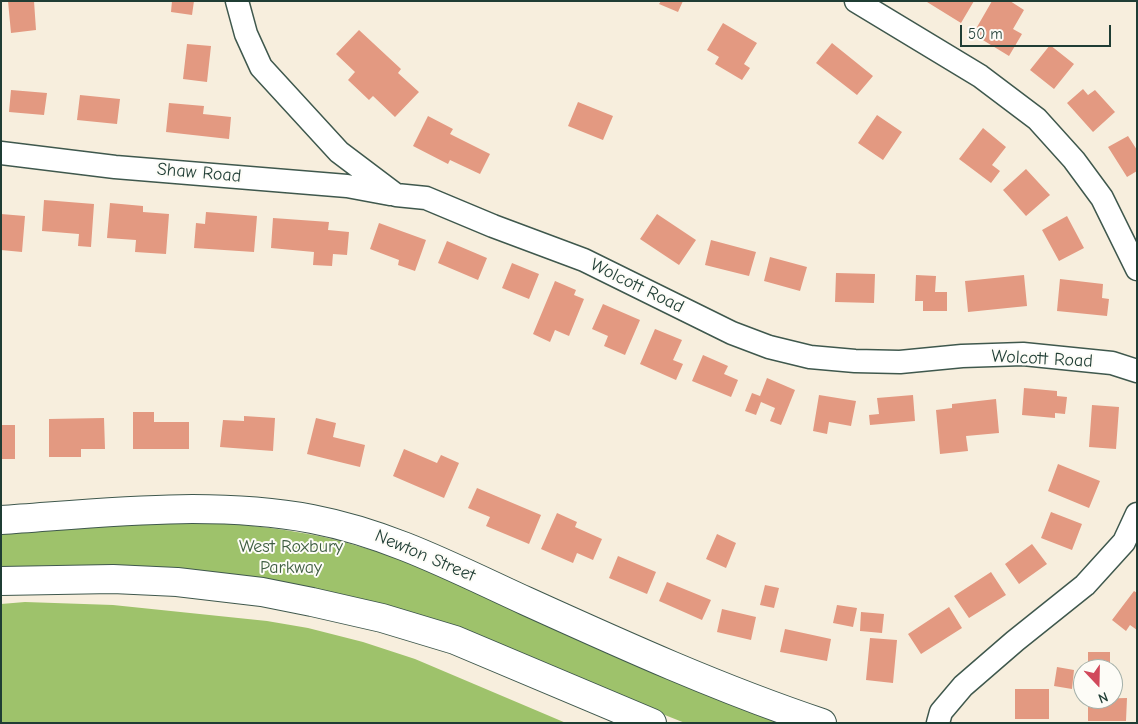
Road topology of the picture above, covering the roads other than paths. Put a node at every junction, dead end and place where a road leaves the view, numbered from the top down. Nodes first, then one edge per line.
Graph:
1 (237, 1) edge
2 (856, 1) edge
3 (1, 153) edge
4 (396, 196) junction
5 (1137, 269) edge
6 (1137, 371) edge
7 (1137, 514) edge
8 (1, 520) edge
9 (1, 581) edge
10 (652, 723) edge
11 (822, 723) edge
12 (938, 723) edge

1 - 4 street
2 - 5 street
3 - 4 street, Shaw Road
4 - 6 street, Wolcott Road
7 - 12 street
8 - 11 main road, Newton Street
9 - 10 main road

